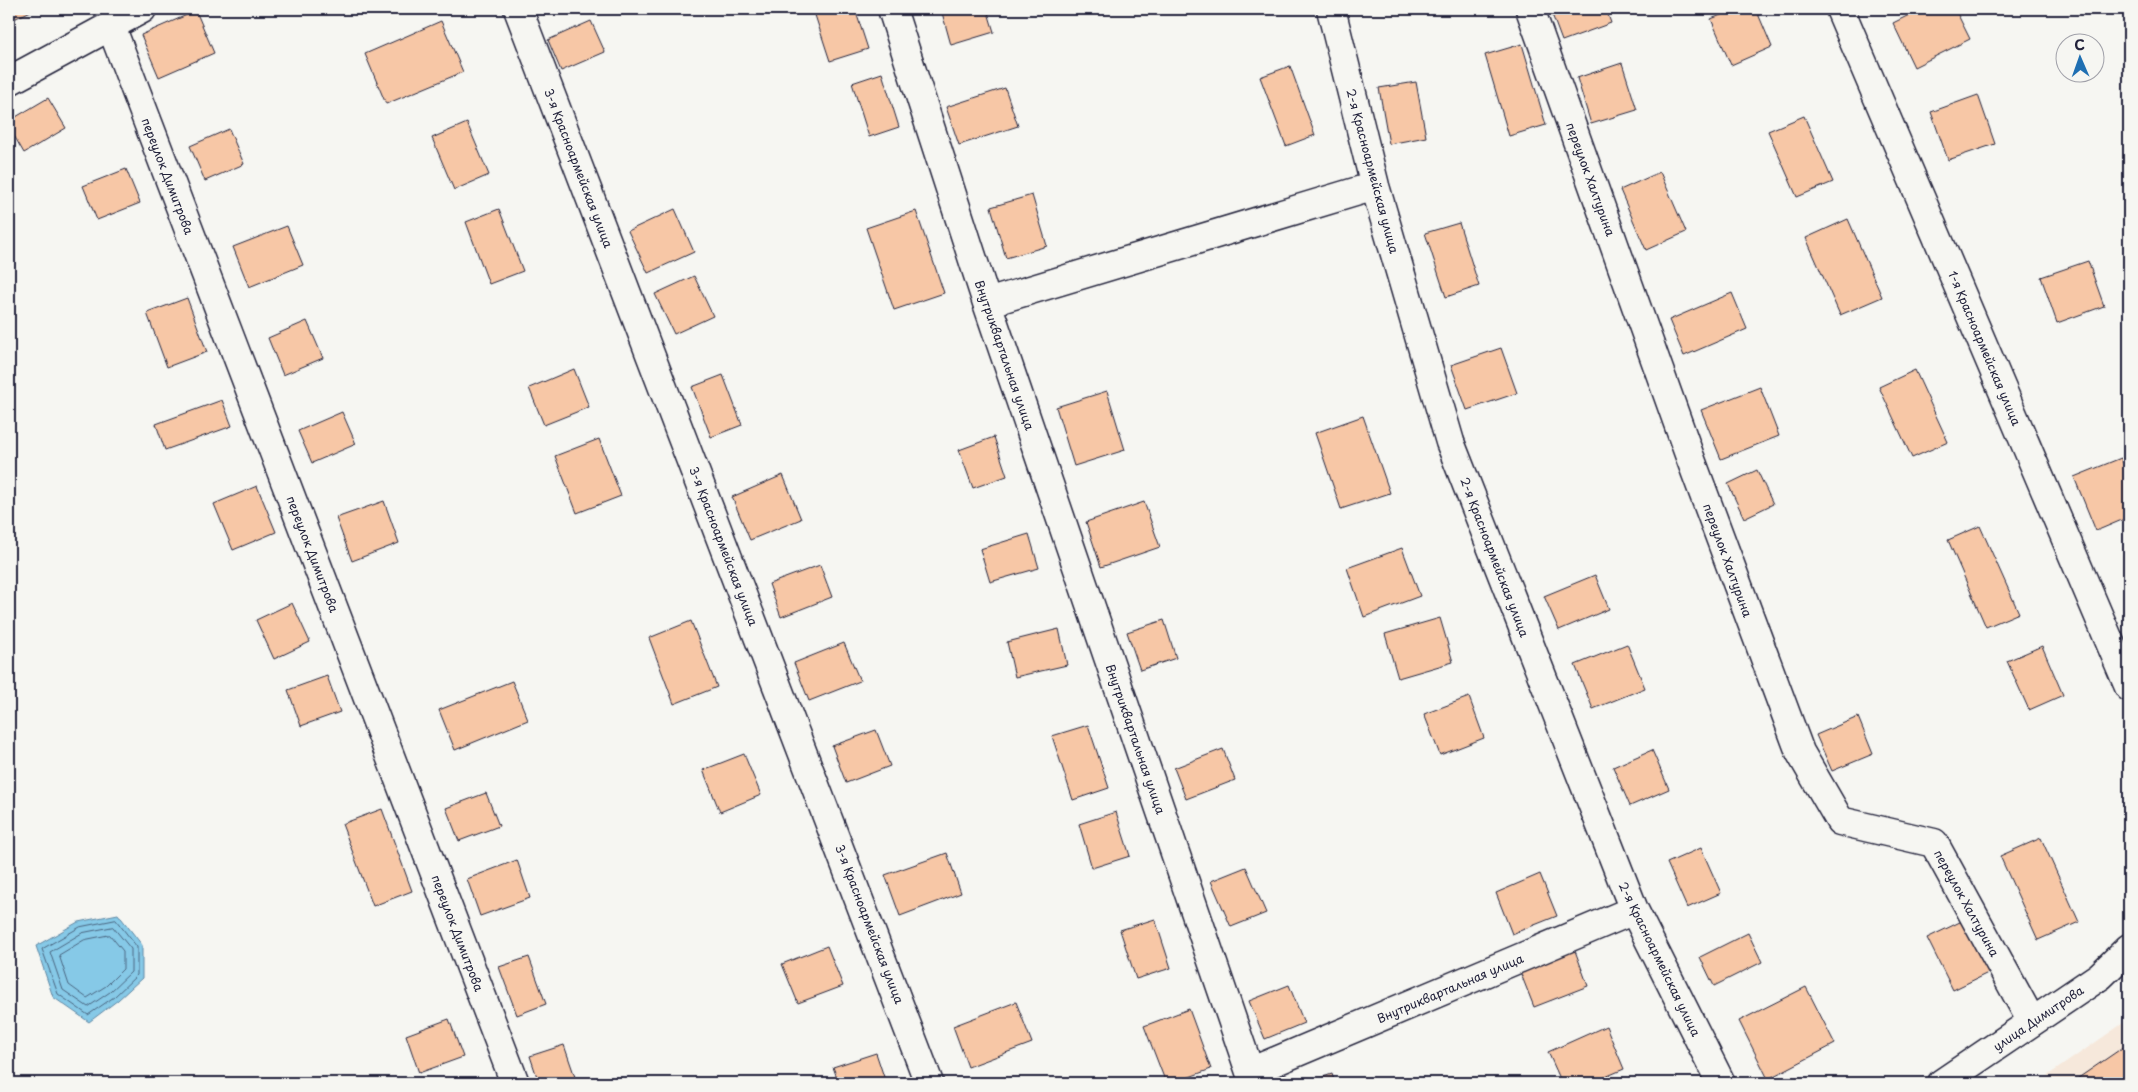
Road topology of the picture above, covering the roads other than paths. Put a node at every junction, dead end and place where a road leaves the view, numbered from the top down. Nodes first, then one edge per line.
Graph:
1 (142, 9) edge
2 (518, 9) edge
3 (892, 9) edge
4 (1331, 9) edge
5 (1530, 9) edge
6 (1840, 9) edge
7 (110, 26) junction
8 (9, 81) edge
9 (1375, 186) junction
10 (987, 303) junction
11 (2129, 687) edge
12 (1634, 910) junction
13 (2129, 948) edge
14 (2032, 1022) junction
15 (515, 1083) edge
16 (929, 1083) edge
17 (1720, 1083) edge
18 (1942, 1083) edge

1 - 7 street
2 - 16 street, 3-я Красноармейская улица
3 - 10 street, Внутриквартальная улица
4 - 9 street, 2-я Красноармейская улица
5 - 14 street, переулок Халтурина
6 - 11 street, 1-я Красноармейская улица
7 - 8 street
7 - 15 street, переулок Димитрова
9 - 10 street
9 - 12 street, 2-я Красноармейская улица
10 - 12 street, Внутриквартальная улица
12 - 17 street, 2-я Красноармейская улица
13 - 14 street, улица Димитрова
14 - 18 street, улица Димитрова

